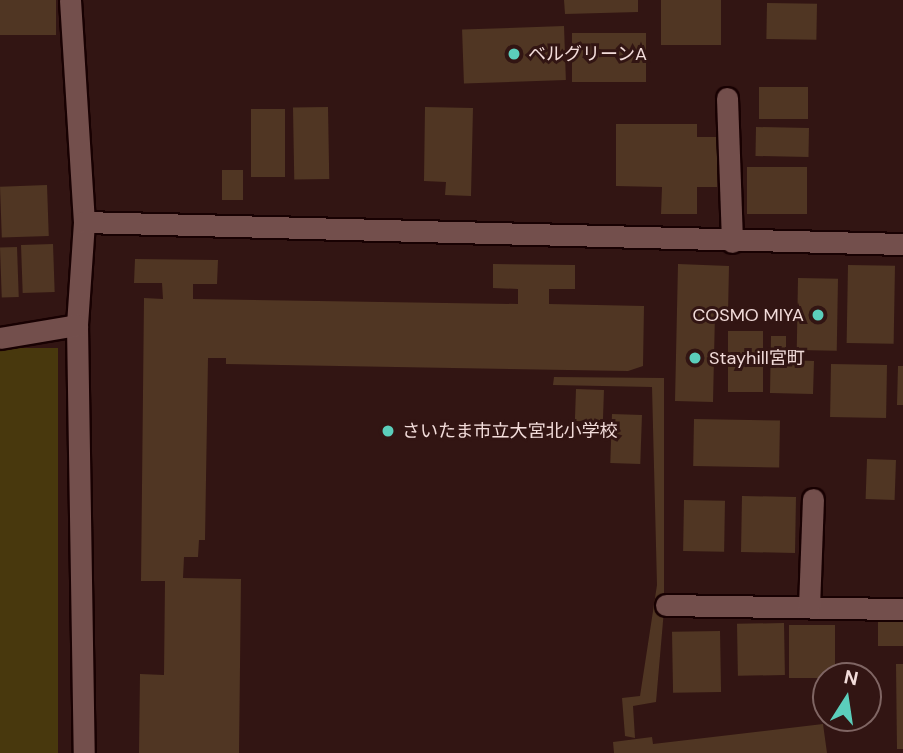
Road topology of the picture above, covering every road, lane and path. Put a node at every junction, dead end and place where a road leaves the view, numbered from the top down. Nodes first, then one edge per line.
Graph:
1 (70, 0) edge
2 (727, 98) dead end
3 (84, 222) junction
4 (732, 242) junction
5 (903, 244) edge
6 (77, 325) junction
7 (0, 338) edge
8 (813, 499) dead end
9 (666, 605) dead end
10 (809, 607) junction
11 (903, 609) edge
12 (84, 753) edge

1 - 3 street
2 - 4 street
3 - 4 street
3 - 6 street
4 - 5 street
6 - 7 street
6 - 12 street
8 - 10 street
9 - 10 street
10 - 11 street

